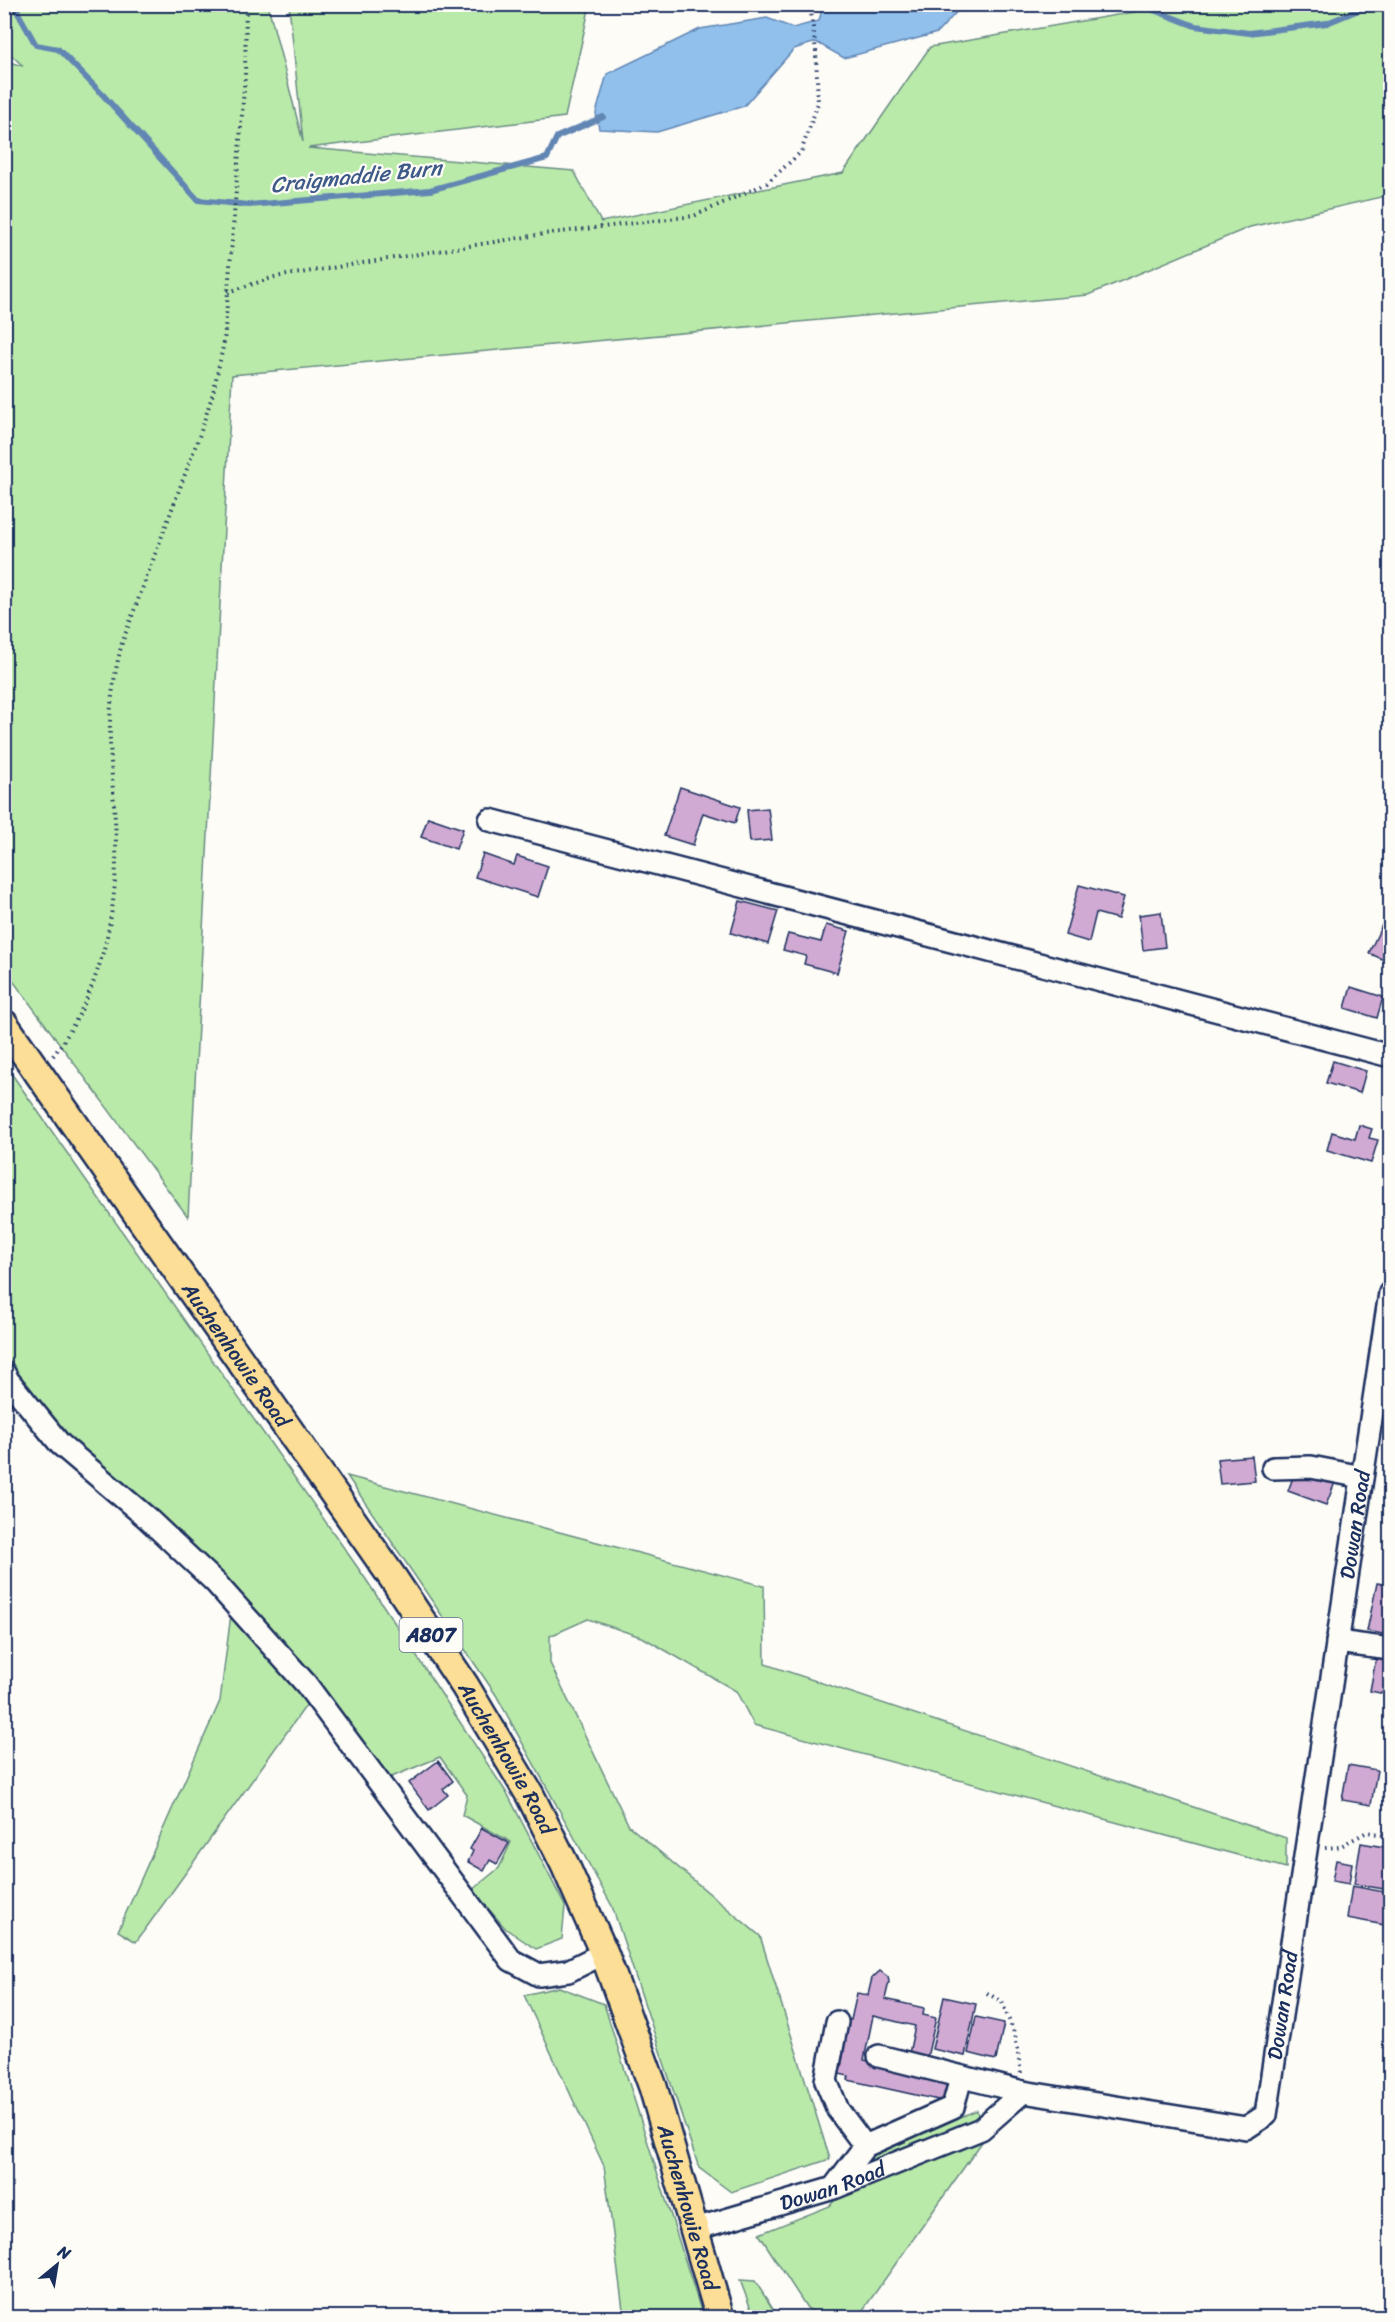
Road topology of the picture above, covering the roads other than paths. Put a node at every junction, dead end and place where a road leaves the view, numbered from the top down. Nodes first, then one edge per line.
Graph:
1 (490, 820) dead end
2 (4, 1024) edge
3 (1390, 1056) edge
4 (1390, 1293) edge
5 (4, 1373) edge
6 (1273, 1468) dead end
7 (1362, 1477) junction
8 (1337, 1642) junction
9 (1390, 1649) edge
10 (604, 1953) junction
11 (837, 2022) dead end
12 (879, 2056) dead end
13 (961, 2078) junction
14 (1023, 2092) junction
15 (865, 2146) junction
16 (834, 2188) junction
17 (695, 2229) junction
18 (720, 2318) edge

1 - 3 street
2 - 10 main road, Auchenhowie Road / A807
4 - 7 street, Dowan Road
5 - 10 street
6 - 7 street
7 - 8 street, Dowan Road
8 - 9 street
8 - 14 street, Dowan Road
10 - 17 main road, Auchenhowie Road / A807
11 - 15 street
12 - 13 street
13 - 14 street
13 - 15 street
14 - 16 street, Dowan Road
15 - 16 street
16 - 17 street, Dowan Road
17 - 18 main road, Auchenhowie Road / A807

